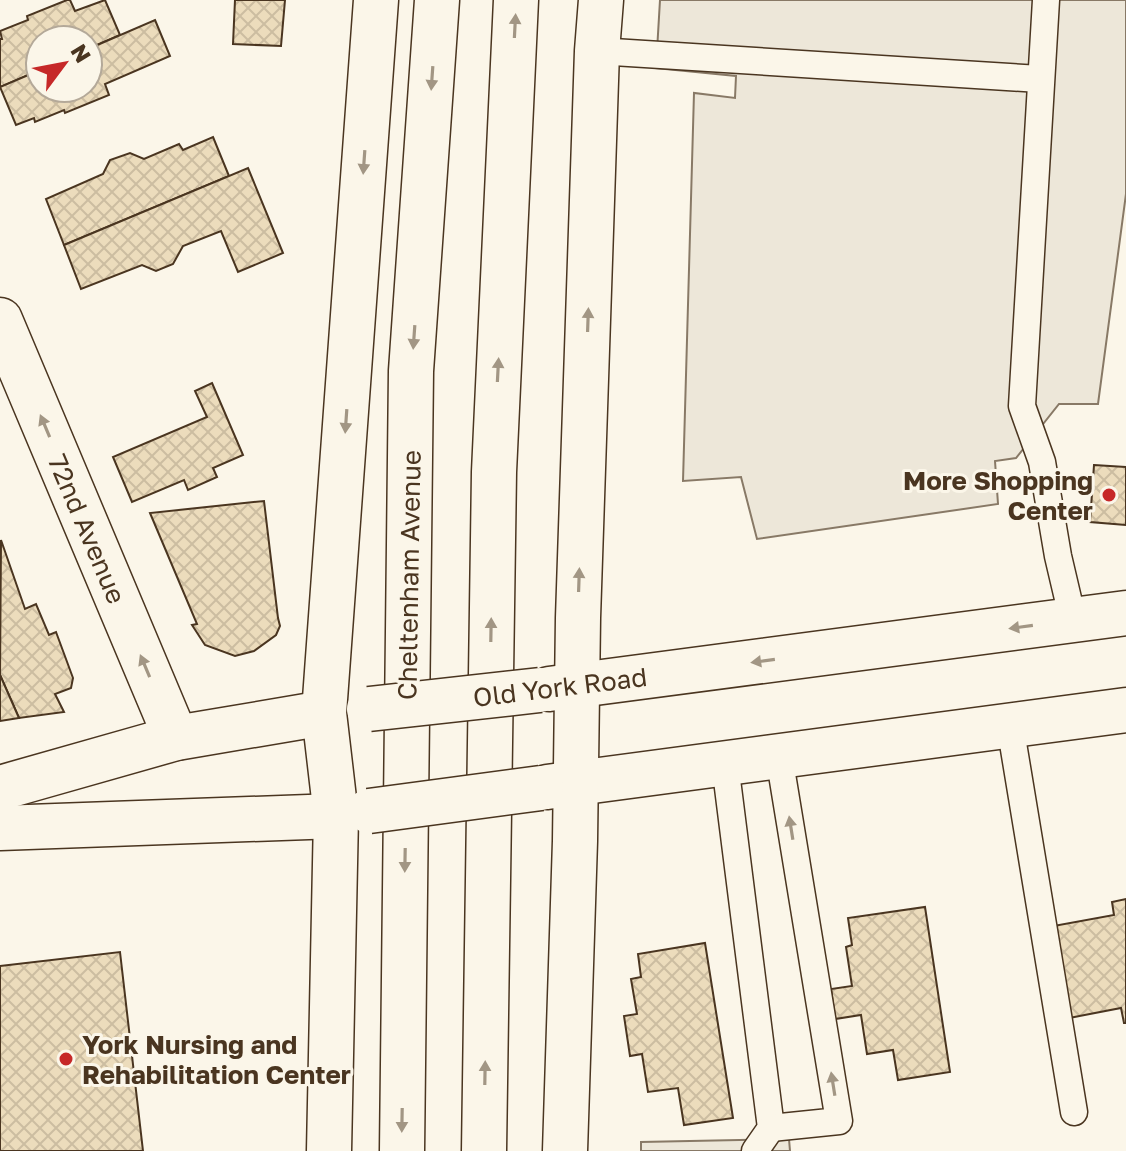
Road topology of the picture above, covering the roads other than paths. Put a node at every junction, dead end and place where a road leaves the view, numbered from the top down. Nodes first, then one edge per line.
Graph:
1 (376, 0) edge
2 (437, 0) edge
3 (516, 0) edge
4 (601, 0) edge
5 (1046, 0) edge
6 (597, 51) junction
7 (1040, 79) junction
8 (0, 320) edge
9 (1126, 613) edge
10 (1073, 620) junction
11 (558, 688) junction
12 (1126, 710) edge
13 (324, 713) junction
14 (1010, 725) junction
15 (176, 738) junction
16 (779, 756) junction
17 (725, 764) junction
18 (558, 786) junction
19 (0, 788) edge
20 (352, 813) junction
21 (0, 828) edge
22 (1074, 1112) dead end
23 (771, 1128) junction
24 (329, 1151) edge
25 (402, 1151) edge
26 (484, 1151) edge
27 (565, 1151) edge
28 (755, 1151) edge

1 -> 13 main road
2 -> 25 main road, Cheltenham Avenue
26 -> 3 main road
4 - 6 main road
5 - 7 lane
6 - 7 lane
11 -> 6 main road
7 - 10 lane
15 -> 8 main road, 72nd Avenue
9 - 10 main road, Old York Road
10 -> 11 main road, Old York Road
11 - 13 main road, Old York Road, bridge
11 - 18 main road
12 - 14 main road
13 - 15 main road, Old York Road
13 - 20 main road
14 - 16 main road
14 - 22 lane
15 - 19 main road, Old York Road
16 - 17 main road
23 -> 16 lane
17 - 18 main road
17 - 23 lane
18 - 20 main road, bridge
18 - 27 main road
20 - 21 main road
20 - 24 main road
23 - 28 lane

